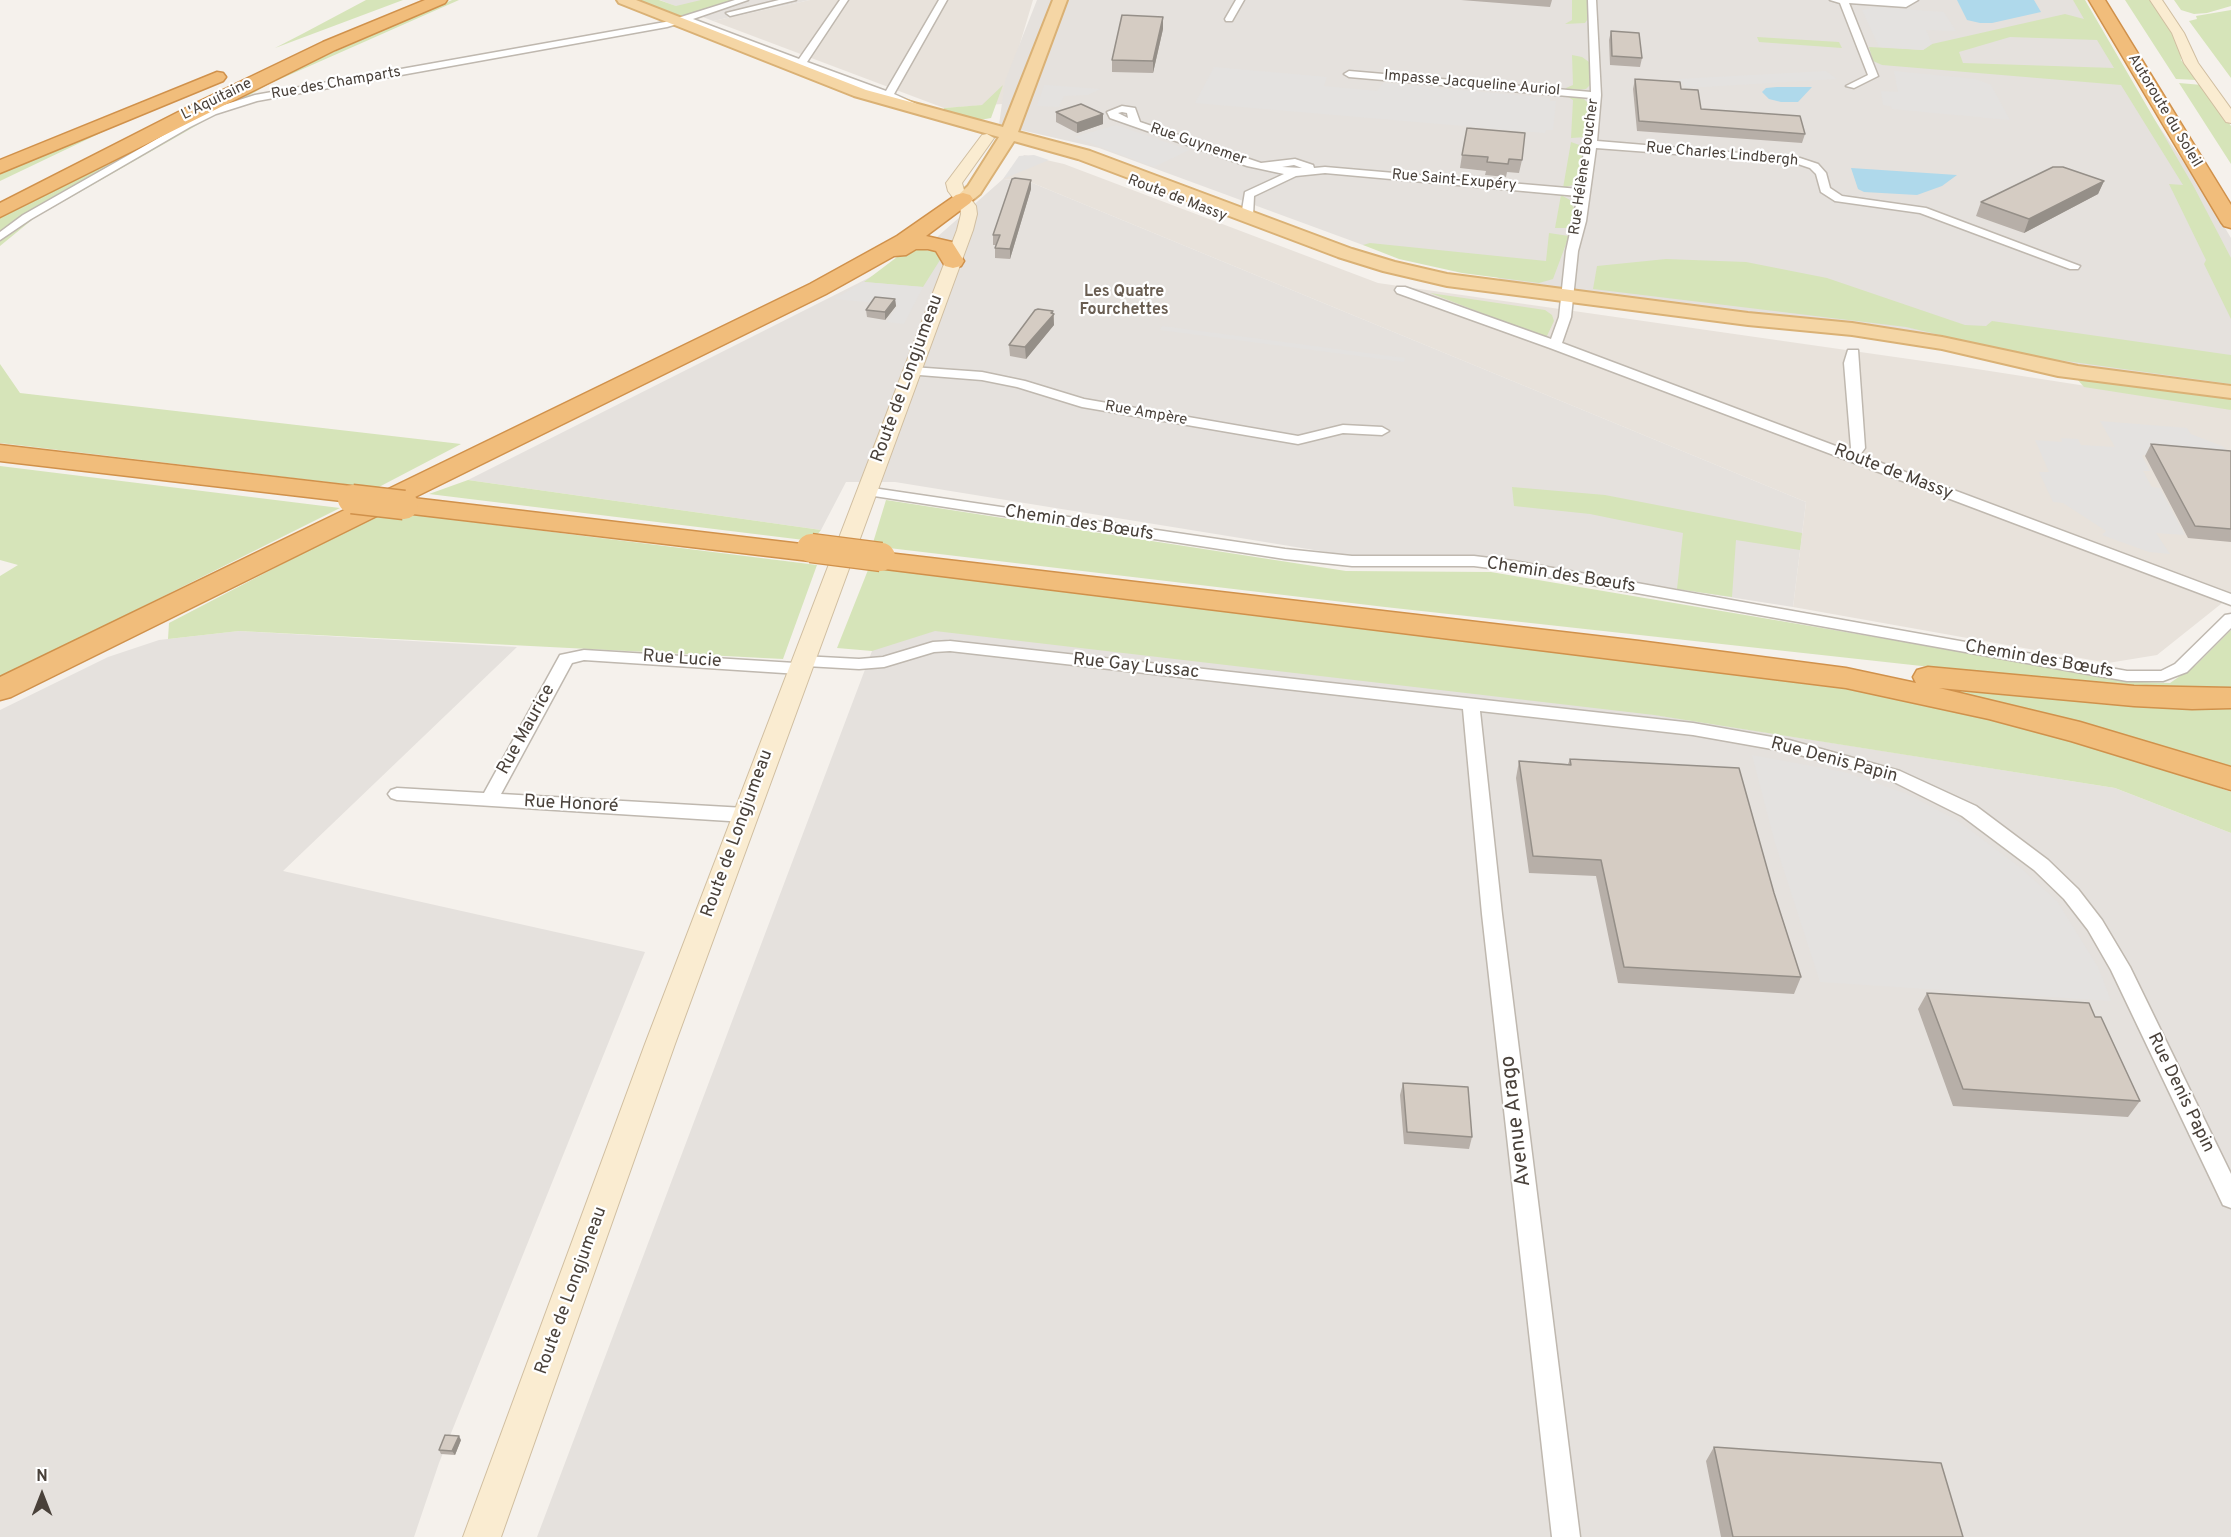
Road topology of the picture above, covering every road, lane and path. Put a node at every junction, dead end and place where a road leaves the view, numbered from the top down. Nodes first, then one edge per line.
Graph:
1 (413, 0) edge
2 (439, 0) edge
3 (744, 0) edge
4 (757, 0) edge
5 (792, 0) edge
6 (844, 0) edge
7 (943, 0) edge
8 (1048, 0) edge
9 (1060, 0) edge
10 (1240, 0) edge
11 (1592, 0) edge
12 (1834, 0) edge
13 (1914, 0) edge
14 (2097, 0) edge
15 (2114, 0) edge
16 (2156, 0) edge
17 (2162, 0) edge
18 (626, 1) edge
19 (1844, 1) edge
20 (705, 12) junction
21 (1229, 19) dead end
22 (681, 20) junction
23 (329, 46) junction
24 (297, 47) junction
25 (259, 60) dead end
26 (800, 62) junction
27 (238, 69) dead end
28 (1349, 74) dead end
29 (1021, 82) junction
30 (1851, 86) dead end
31 (863, 90) junction
32 (888, 95) junction
33 (1596, 95) junction
34 (2231, 98) edge
35 (927, 113) junction
36 (1116, 117) dead end
37 (2231, 119) edge
38 (999, 136) junction
39 (2203, 141) dead end
40 (1591, 144) junction
41 (0, 167) edge
42 (1296, 169) junction
43 (0, 187) edge
44 (1583, 193) junction
45 (0, 196) edge
46 (963, 198) junction
47 (0, 211) edge
48 (1247, 216) junction
49 (2231, 222) edge
50 (0, 237) edge
51 (884, 253) junction
52 (953, 261) junction
53 (2074, 266) dead end
54 (1401, 290) dead end
55 (1567, 302) junction
56 (1555, 345) junction
57 (1853, 353) dead end
58 (912, 371) junction
59 (2231, 392) edge
60 (1382, 431) dead end
61 (0, 455) edge
62 (1851, 458) junction
63 (866, 491) junction
64 (880, 559) junction
65 (2231, 600) edge
66 (2231, 619) edge
67 (566, 659) joint
68 (801, 665) junction
69 (0, 690) edge
70 (2231, 698) edge
71 (1471, 704) junction
72 (2231, 779) edge
73 (397, 794) dead end
74 (489, 800) junction
75 (745, 815) junction
76 (2231, 1198) edge
77 (482, 1537) edge
78 (1566, 1537) edge

1 - 24 highway, L'Aquitaine
2 - 23 highway, L'Aquitaine
3 - 20 street, Rue des Champarts
4 - 20 street, Rue des Champarts
5 - 22 street, Rue des Champarts
6 - 26 street
7 - 32 street
8 - 29 main road
9 - 29 main road
10 - 21 street
11 - 33 street, Rue Hélène Boucher
12 - 19 street
13 - 19 street
14 - 49 highway, Autoroute du Soleil
15 - 39 highway, Autoroute du Soleil
16 - 37 street
17 - 34 street
18 - 22 main road
19 - 30 street
20 - 22 street, Rue des Champarts
22 - 26 street
22 - 31 main road
22 - 50 street, Rue des Champarts
23 - 45 highway
23 - 47 highway, L'Aquitaine
24 - 25 highway, L'Aquitaine
24 - 43 highway
26 - 31 street
27 - 41 highway, L'Aquitaine
28 - 33 street, Impasse Jacqueline Auriol
29 - 38 main road
31 - 32 street, Route de Massy
31 - 35 main road, Route de Massy
31 - 38 main road, Route de Massy
32 - 35 street, Route de Massy
33 - 40 street, Rue Hélène Boucher
35 - 38 main road, Route de Massy
36 - 42 street, Rue Guynemer
38 - 46 main road
38 - 48 main road, Route de Massy
38 - 55 main road, Route de Massy
40 - 44 street, Rue Hélène Boucher
40 - 53 street, Rue Charles Lindbergh
42 - 44 street, Rue Saint-Exupéry
42 - 48 street, Rue Saint-Exupéry
44 - 55 street, Rue Hélène Boucher
46 - 51 highway
46 - 52 street, Route de Longjumeau
48 - 55 main road, Route de Massy
51 - 52 highway
51 - 69 highway
52 - 58 street, Route de Longjumeau
54 - 56 street, Route de Massy
55 - 56 street
55 - 59 main road, Route de Massy
56 - 62 street, Route de Massy
57 - 62 street
58 - 60 street, Rue Ampère
58 - 63 street, Route de Longjumeau
61 - 64 highway, bridge
62 - 65 street, Route de Massy
63 - 66 street, Chemin des Bœufs
63 - 68 street, Route de Longjumeau
64 - 70 highway
64 - 72 highway
67 - 68 street, Rue Lucie
67 - 74 street, Rue Maurice
68 - 71 street, Rue Gay Lussac
68 - 75 street, Route de Longjumeau
71 - 76 street, Rue Denis Papin
71 - 78 street, Avenue Arago
73 - 74 street, Rue Honoré
74 - 75 street, Rue Honoré
75 - 77 street, Route de Longjumeau

